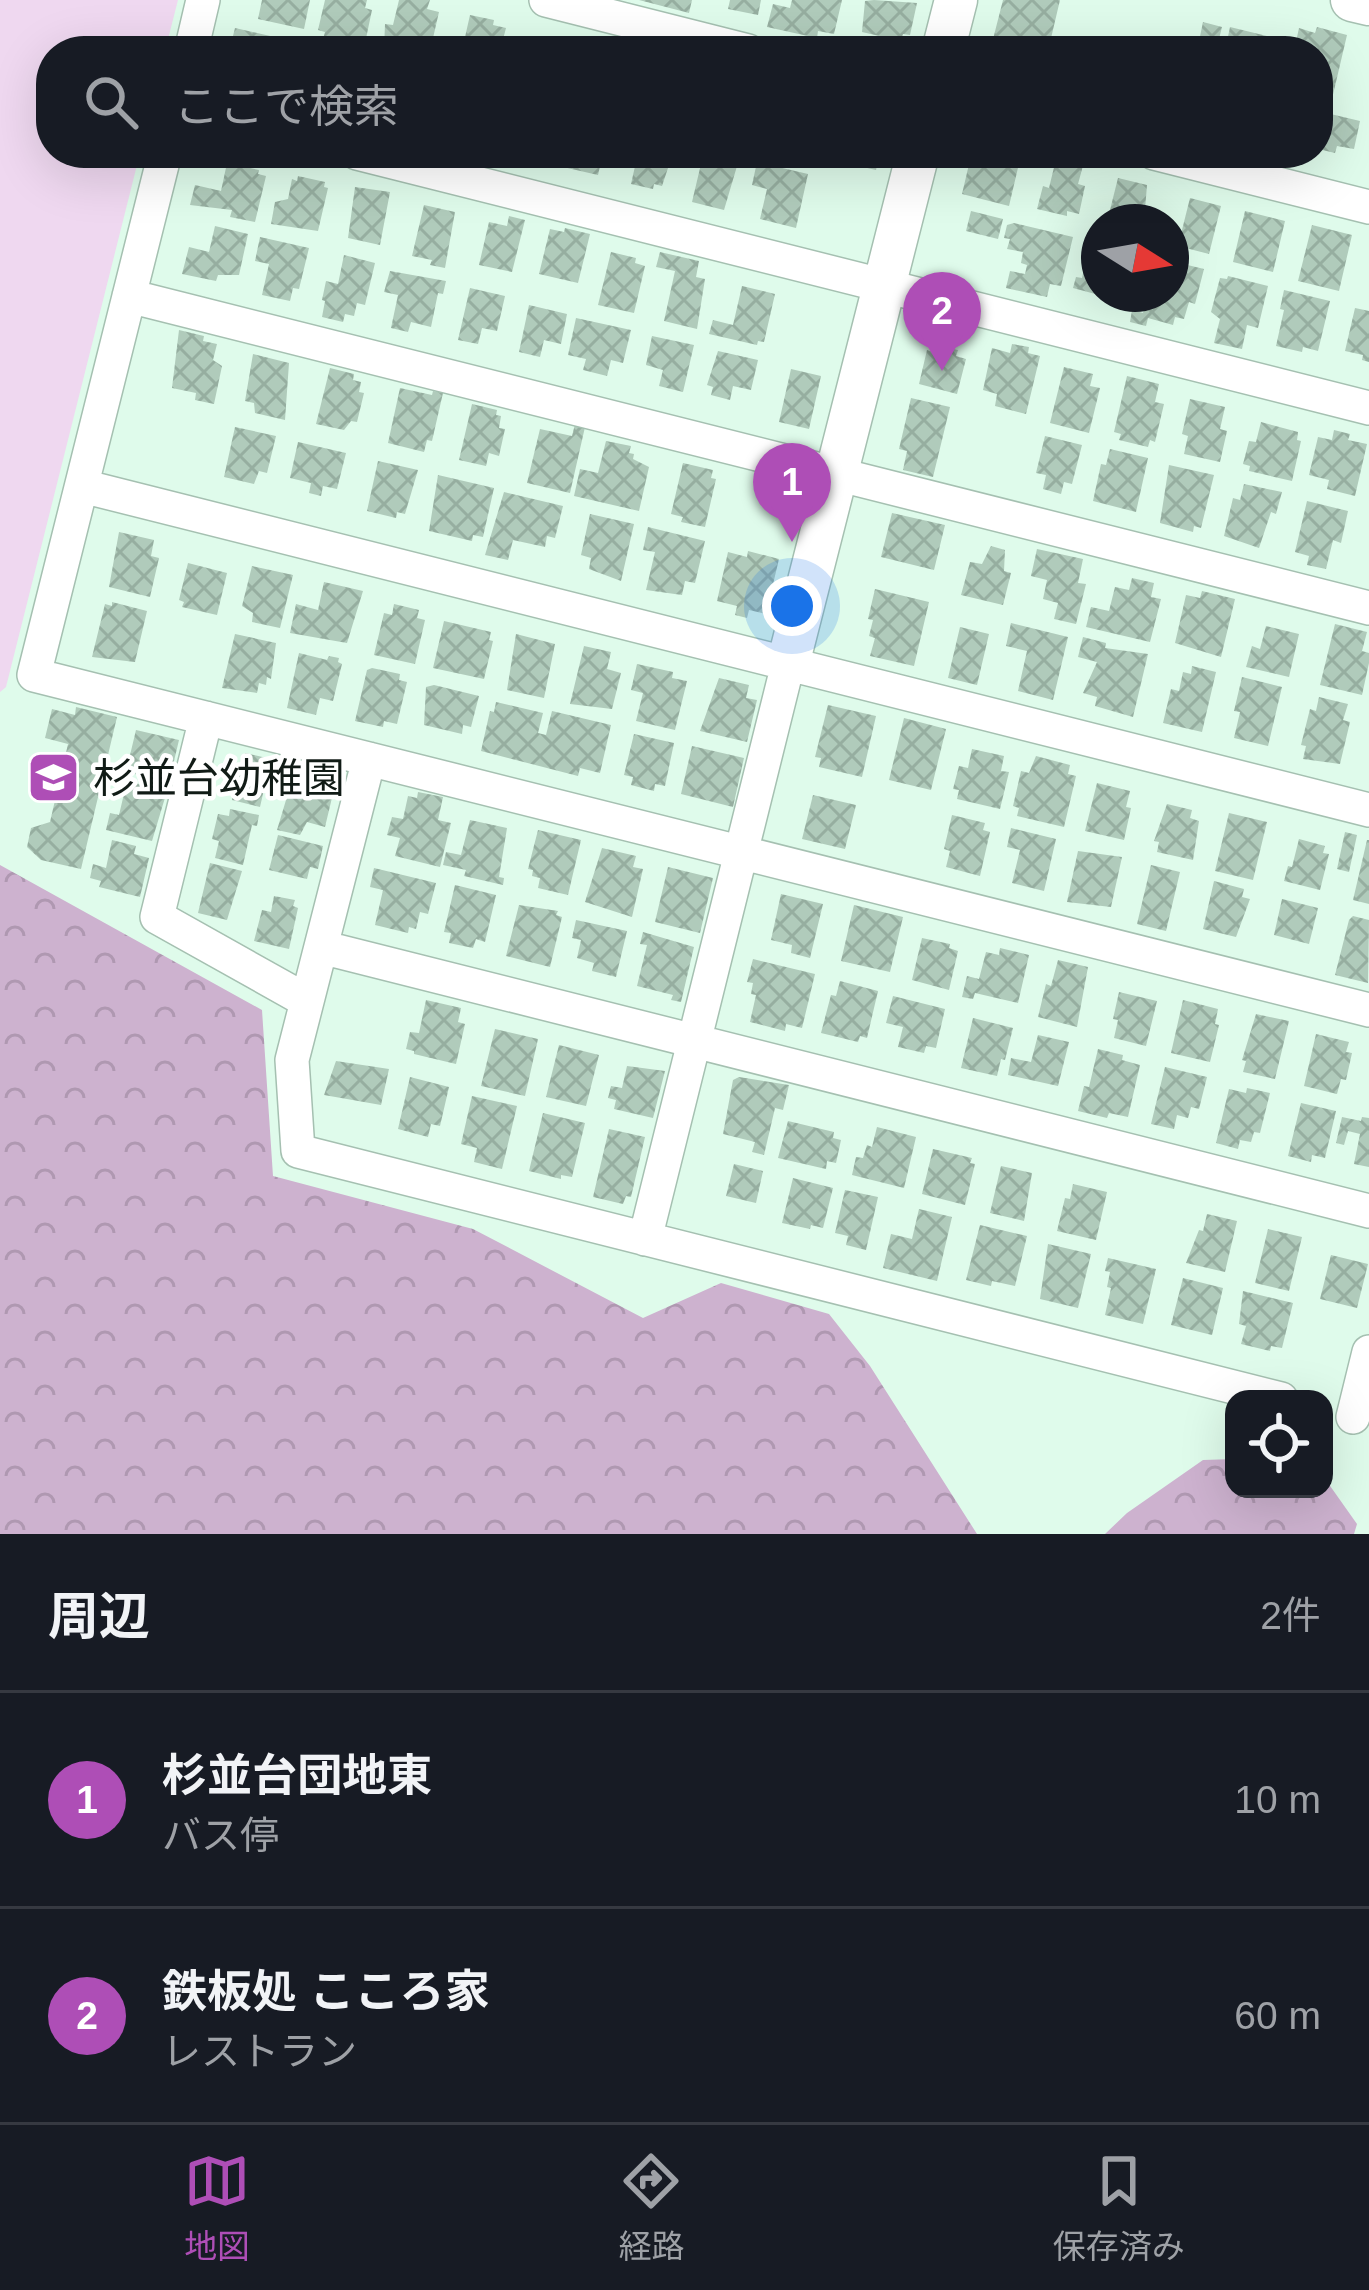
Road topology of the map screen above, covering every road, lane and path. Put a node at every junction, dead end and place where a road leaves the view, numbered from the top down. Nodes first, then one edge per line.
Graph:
1 (203, 0) edge
2 (546, 0) edge
3 (956, 0) edge
4 (1352, 0) edge
5 (1369, 4) edge
6 (194, 36) edge
7 (689, 36) edge
8 (948, 36) edge
9 (161, 168) edge
10 (416, 168) edge
11 (913, 168) edge
12 (1214, 168) edge
13 (1369, 207) edge
14 (884, 286) junction
15 (130, 296) junction
16 (1369, 408) edge
17 (837, 474) junction
18 (82, 486) junction
19 (1369, 608) edge
20 (788, 664) junction
21 (206, 718) junction
22 (369, 759) junction
23 (1369, 810) edge
24 (742, 853) junction
25 (321, 947) junction
26 (307, 1001) junction
27 (1369, 1010) edge
28 (694, 1041) junction
29 (1369, 1211) edge
30 (645, 1239) junction
31 (1369, 1352) edge
32 (1245, 1390) edge
33 (1348, 1416) edge

1 - 6 street
2 - 7 street
3 - 8 street
4 - 5 street
9 - 15 street
10 - 14 street
11 - 14 street
12 - 13 street
14 - 16 street
14 - 17 street
15 - 17 street
15 - 18 street
17 - 19 street
17 - 20 street
18 - 20 street
18 - 21 street
20 - 23 street
20 - 24 street
21 - 22 street
21 - 26 street
22 - 24 street
22 - 25 street
24 - 27 street
24 - 28 street
25 - 26 street
25 - 28 street
26 - 30 street
28 - 29 street
28 - 30 street
30 - 32 street
31 - 33 street

